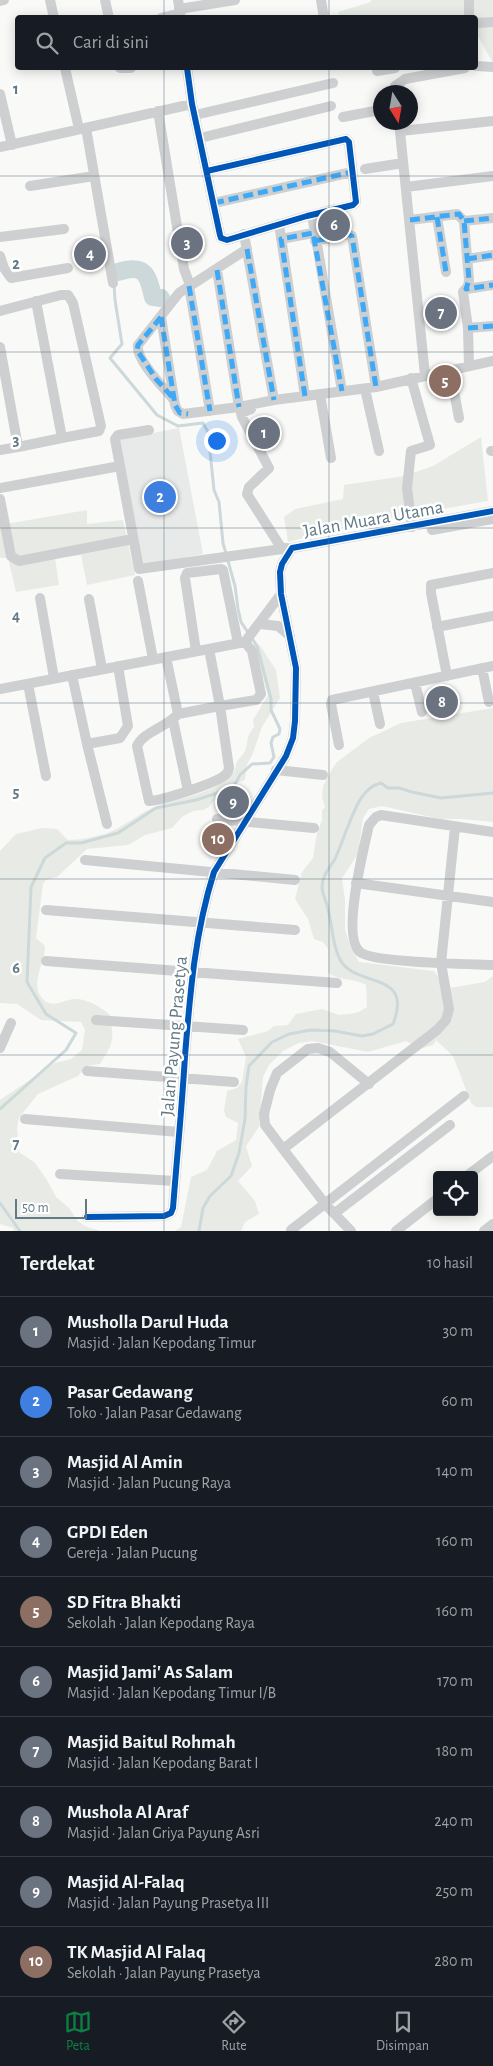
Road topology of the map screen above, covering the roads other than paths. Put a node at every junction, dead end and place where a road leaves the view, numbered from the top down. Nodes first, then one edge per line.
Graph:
1 (4, 0) edge
2 (50, 0) edge
3 (105, 0) edge
4 (235, 0) edge
5 (321, 0) edge
6 (469, 0) edge
7 (0, 1) edge
8 (178, 10) edge
9 (53, 15) edge
10 (108, 15) edge
11 (324, 15) edge
12 (469, 15) edge
13 (493, 22) edge
14 (478, 23) edge
15 (478, 66) edge
16 (493, 67) edge
17 (66, 70) edge
18 (181, 70) edge
19 (187, 70) edge
20 (383, 70) edge
21 (454, 70) edge
22 (377, 71) dead end
23 (333, 83) dead end
24 (396, 85) edge
25 (0, 94) edge
26 (189, 104) junction
27 (331, 106) dead end
28 (158, 111) junction
29 (373, 111) edge
30 (195, 115) junction
31 (343, 117) dead end
32 (493, 121) edge
33 (418, 125) edge
34 (83, 129) junction
35 (400, 130) edge
36 (200, 138) junction
37 (12, 145) junction
38 (0, 147) edge
39 (403, 163) junction
40 (365, 169) dead end
41 (207, 171) junction
42 (348, 173) junction
43 (94, 176) junction
44 (493, 176) edge
45 (30, 186) dead end
46 (406, 187) junction
47 (214, 203) junction
48 (312, 215) junction
49 (437, 217) junction
50 (461, 218) junction
51 (493, 218) edge
52 (410, 220) junction
53 (279, 224) junction
54 (64, 229) dead end
55 (244, 234) junction
56 (0, 237) edge
57 (314, 237) junction
58 (281, 239) junction
59 (247, 249) junction
60 (493, 255) edge
61 (0, 256) edge
62 (467, 259) junction
63 (68, 268) dead end
64 (216, 270) junction
65 (446, 272) dead end
66 (113, 283) dead end
67 (189, 284) junction
68 (493, 285) edge
69 (466, 289) junction
70 (36, 301) junction
71 (0, 311) edge
72 (161, 317) junction
73 (493, 326) edge
74 (468, 328) junction
75 (0, 347) edge
76 (493, 361) edge
77 (469, 366) junction
78 (450, 370) junction
79 (425, 375) junction
80 (411, 378) junction
81 (370, 388) junction
82 (342, 391) junction
83 (320, 394) junction
84 (305, 396) junction
85 (287, 398) junction
86 (174, 399) junction
87 (274, 400) junction
88 (239, 407) junction
89 (210, 411) junction
90 (459, 418) dead end
91 (148, 430) dead end
92 (62, 438) junction
93 (18, 447) junction
94 (0, 450) edge
95 (379, 451) dead end
96 (331, 458) dead end
97 (120, 466) junction
98 (0, 488) edge
99 (0, 499) edge
100 (493, 515) edge
101 (414, 526) junction
102 (133, 538) junction
103 (287, 548) junction
104 (493, 573) edge
105 (138, 581) dead end
106 (281, 594) junction
107 (40, 598) dead end
108 (89, 599) dead end
109 (493, 616) edge
110 (260, 624) junction
111 (438, 626) junction
112 (291, 637) junction
113 (246, 640) junction
114 (209, 649) junction
115 (196, 651) junction
116 (166, 656) junction
117 (153, 659) junction
118 (118, 666) junction
119 (493, 666) edge
120 (482, 668) junction
121 (102, 669) junction
122 (72, 674) junction
123 (447, 676) junction
124 (54, 678) junction
125 (28, 684) junction
126 (415, 684) junction
127 (1, 686) edge
128 (373, 692) junction
129 (489, 702) dead end
130 (220, 706) junction
131 (422, 712) dead end
132 (175, 717) junction
133 (380, 724) dead end
134 (86, 744) junction
135 (339, 745) dead end
136 (286, 756) joint
137 (276, 770) junction
138 (323, 775) dead end
139 (46, 776) dead end
140 (188, 791) junction
141 (218, 819) dead end
142 (245, 822) junction
143 (107, 824) dead end
144 (455, 827) junction
145 (314, 828) dead end
146 (493, 832) edge
147 (85, 860) dead end
148 (214, 872) junction
149 (295, 880) dead end
150 (356, 883) junction
151 (448, 896) junction
152 (493, 902) edge
153 (46, 910) dead end
154 (200, 923) junction
155 (295, 930) dead end
156 (46, 961) dead end
157 (441, 963) junction
158 (493, 965) edge
159 (192, 973) junction
160 (336, 983) dead end
161 (96, 1020) dead end
162 (11, 1023) dead end
163 (188, 1026) junction
164 (243, 1030) dead end
165 (0, 1048) edge
166 (87, 1071) dead end
167 (184, 1078) junction
168 (234, 1082) dead end
169 (369, 1084) junction
170 (464, 1096) dead end
171 (25, 1119) dead end
172 (450, 1125) dead end
173 (180, 1132) junction
174 (283, 1149) junction
175 (493, 1156) edge
176 (473, 1171) edge
177 (60, 1174) dead end
178 (176, 1181) junction
179 (433, 1202) edge
180 (326, 1205) junction
181 (335, 1213) junction
182 (86, 1217) dead end
183 (493, 1224) edge
184 (291, 1230) dead end
185 (351, 1231) edge
186 (396, 1231) edge
187 (484, 1231) edge

1 - 7 street
2 - 9 street
3 - 10 street
4 - 8 street
5 - 11 street
6 - 12 street
13 - 14 street
15 - 16 street
17 - 34 street
18 - 26 street
19 - 26 street
20 - 22 street
21 - 24 street
23 - 30 street
25 - 37 street
26 - 28 street
26 - 30 street
27 - 36 street
28 - 34 street
28 - 67 street
29 - 31 street
30 - 36 street
32 - 33 street
34 - 37 street
34 - 43 street
35 - 39 street
36 - 41 street
37 - 38 street
39 - 40 street
39 - 46 street
41 - 42 street
41 - 47 street
42 - 47 street
42 - 48 street
43 - 45 street
43 - 66 street
44 - 46 street
46 - 52 street
47 - 55 street
48 - 53 street
48 - 57 street
49 - 50 street
49 - 52 street
49 - 65 street
50 - 51 street
50 - 62 street
52 - 79 street
53 - 55 street
53 - 58 street
54 - 56 street
55 - 59 street
57 - 58 street
57 - 81 street
57 - 82 street
58 - 84 street
59 - 64 street
59 - 87 street
60 - 62 street
61 - 63 street
62 - 69 street
64 - 67 street
64 - 88 street
67 - 72 street
67 - 89 street
68 - 69 street
69 - 74 street
70 - 71 street
70 - 92 street
70 - 92 street
72 - 86 street
72 - 86 street
73 - 74 street
74 - 77 street
75 - 93 street
76 - 77 street
77 - 78 street
78 - 79 street
78 - 90 street
79 - 80 street
80 - 81 street
80 - 101 street
81 - 82 street
81 - 95 street
82 - 83 street
83 - 84 street
83 - 96 street
84 - 85 street
85 - 87 street
85 - 103 street
86 - 89 street
87 - 88 street
88 - 89 street
91 - 97 street
92 - 93 street
93 - 94 street
97 - 98 street
97 - 102 street
99 - 102 street
100 - 101 street, Jalan Muara Utama
101 - 103 street, Jalan Muara Utama
102 - 103 street
103 - 106 street, Jalan Muara Utama
104 - 111 street
105 - 117 street
106 - 110 street
106 - 112 street, Jalan Muara Utama
107 - 124 street
108 - 121 street
109 - 111 street
110 - 112 street
110 - 113 street
111 - 123 street
112 - 136 street, Jalan Muara Utama
113 - 114 street
113 - 115 street
113 - 130 street
114 - 115 street
114 - 130 street
115 - 116 street
116 - 117 street
116 - 132 street
117 - 118 street
118 - 121 street
118 - 134 street
119 - 120 street
120 - 123 street
120 - 129 street
121 - 122 street
122 - 124 street
122 - 134 street
123 - 126 street
124 - 125 street
125 - 127 street
125 - 139 street
126 - 128 street
126 - 131 street
128 - 133 street
128 - 135 street
130 - 132 street
130 - 140 street
132 - 140 street
132 - 140 street
134 - 143 street
136 - 137 street, Jalan Payung Prasetya
137 - 138 street
137 - 142 street, Jalan Payung Prasetya
141 - 142 street
142 - 145 street
142 - 148 street, Jalan Payung Prasetya
144 - 146 street
144 - 150 street
144 - 151 street
147 - 148 street
148 - 149 street
148 - 154 street, Jalan Payung Prasetya
150 - 151 street
150 - 157 street
151 - 152 street
151 - 157 street
153 - 154 street
154 - 155 street
154 - 159 street, Jalan Payung Prasetya
156 - 159 street
157 - 158 street
157 - 169 street
159 - 160 street
159 - 163 street, Jalan Payung Prasetya
161 - 163 street
162 - 165 street
163 - 164 street
163 - 167 street, Jalan Payung Prasetya
166 - 167 street
167 - 168 street
167 - 173 street, Jalan Payung Prasetya
169 - 174 street
169 - 174 street
170 - 180 street
171 - 173 street
172 - 181 street
173 - 178 street, Jalan Payung Prasetya
174 - 180 street
175 - 176 street
177 - 178 street
178 - 182 street, Jalan Payung Prasetya
179 - 186 street
180 - 181 street
180 - 184 street
181 - 185 street
183 - 187 street

